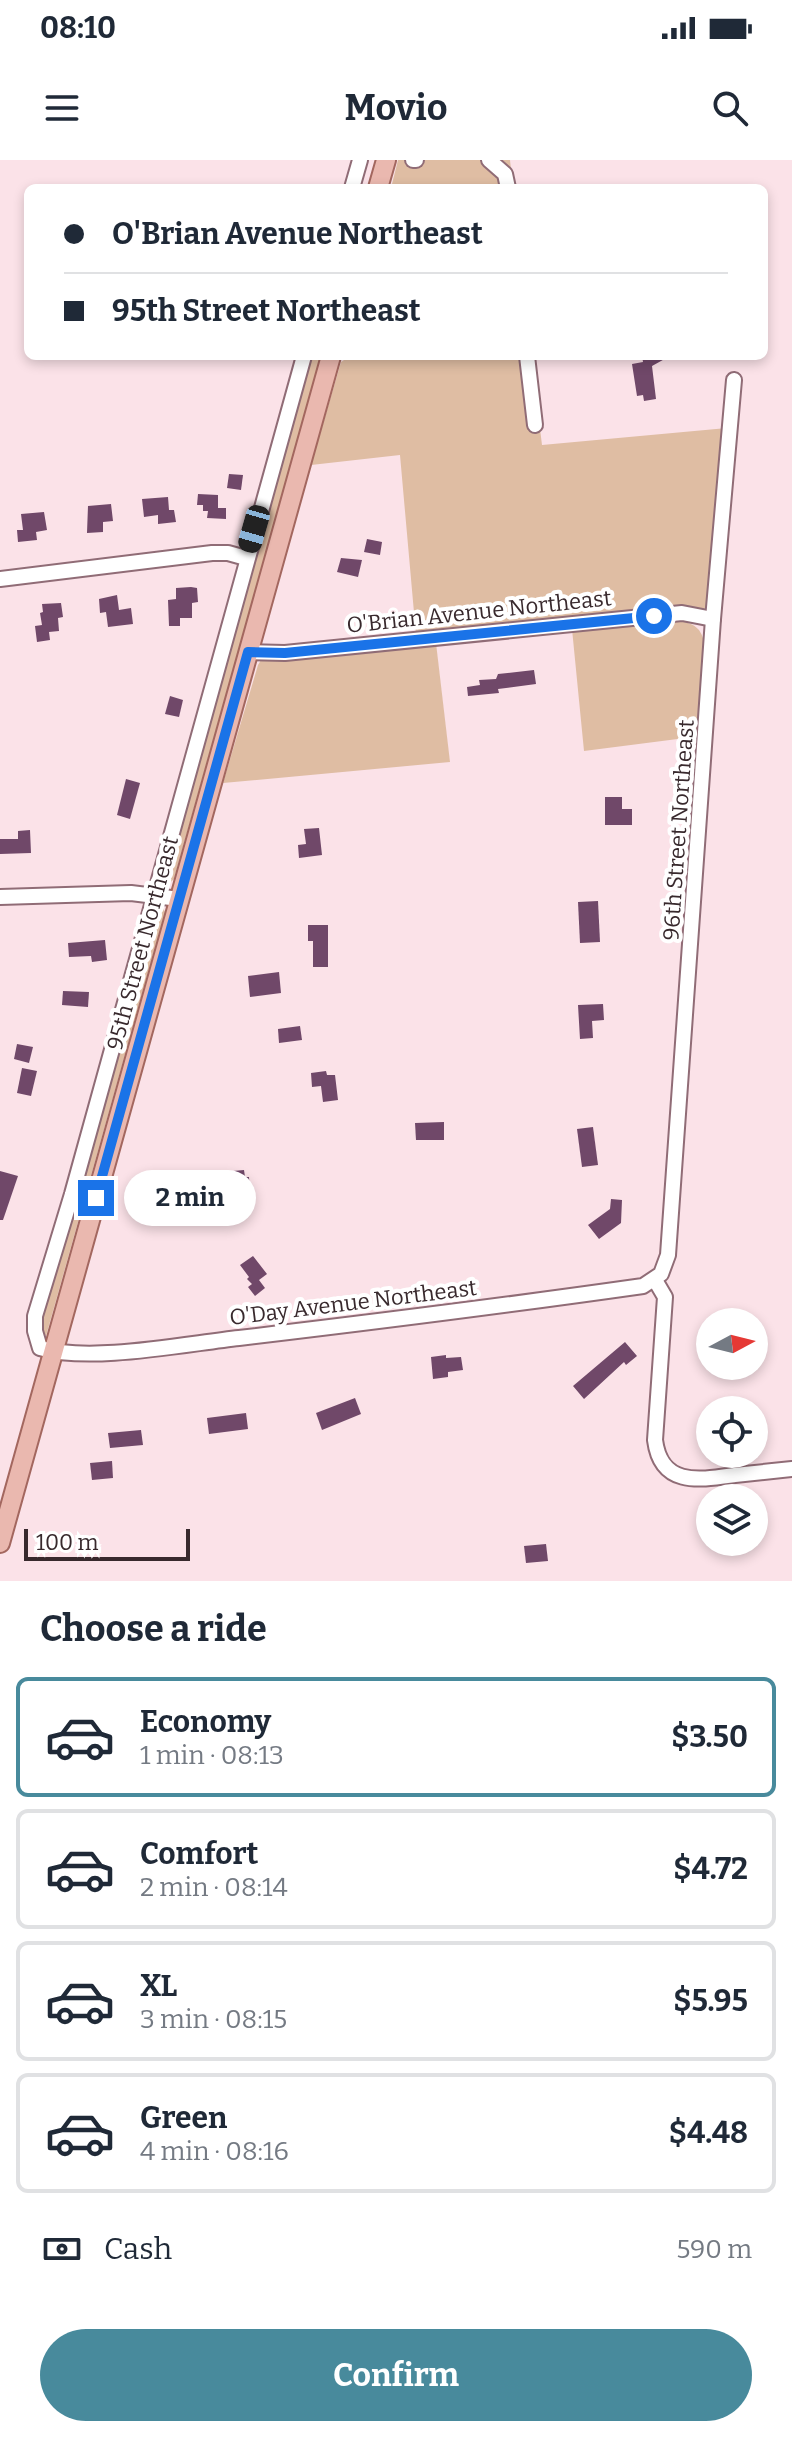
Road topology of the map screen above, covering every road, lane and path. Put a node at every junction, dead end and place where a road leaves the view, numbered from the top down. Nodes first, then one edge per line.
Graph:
1 (360, 160) edge
2 (386, 160) edge
3 (489, 160) edge
4 (353, 184) edge
5 (379, 184) edge
6 (507, 184) edge
7 (303, 360) edge
8 (330, 360) edge
9 (527, 360) edge
10 (734, 380) dead end
11 (535, 425) dead end
12 (246, 558) junction
13 (0, 579) edge
14 (713, 619) junction
15 (248, 652) junction
16 (153, 895) junction
17 (0, 897) edge
18 (179, 899) junction
19 (655, 1280) junction
20 (54, 1352) junction
21 (792, 1469) edge
22 (0, 1543) edge

1 - 4 street
2 - 5 main road
3 - 6 street
7 - 12 street
8 - 15 main road, 95th Street Northeast
9 - 11 street
10 - 14 street, 96th Street Northeast
12 - 13 street
12 - 16 street
14 - 15 street, O'Brian Avenue Northeast
14 - 19 street, 96th Street Northeast
15 - 18 main road, 95th Street Northeast
16 - 17 street
16 - 18 street
16 - 20 street
18 - 20 main road, 95th Street Northeast
19 - 20 street, O'Day Avenue Northeast
19 - 21 street
20 - 22 main road, 95th Street Northeast

